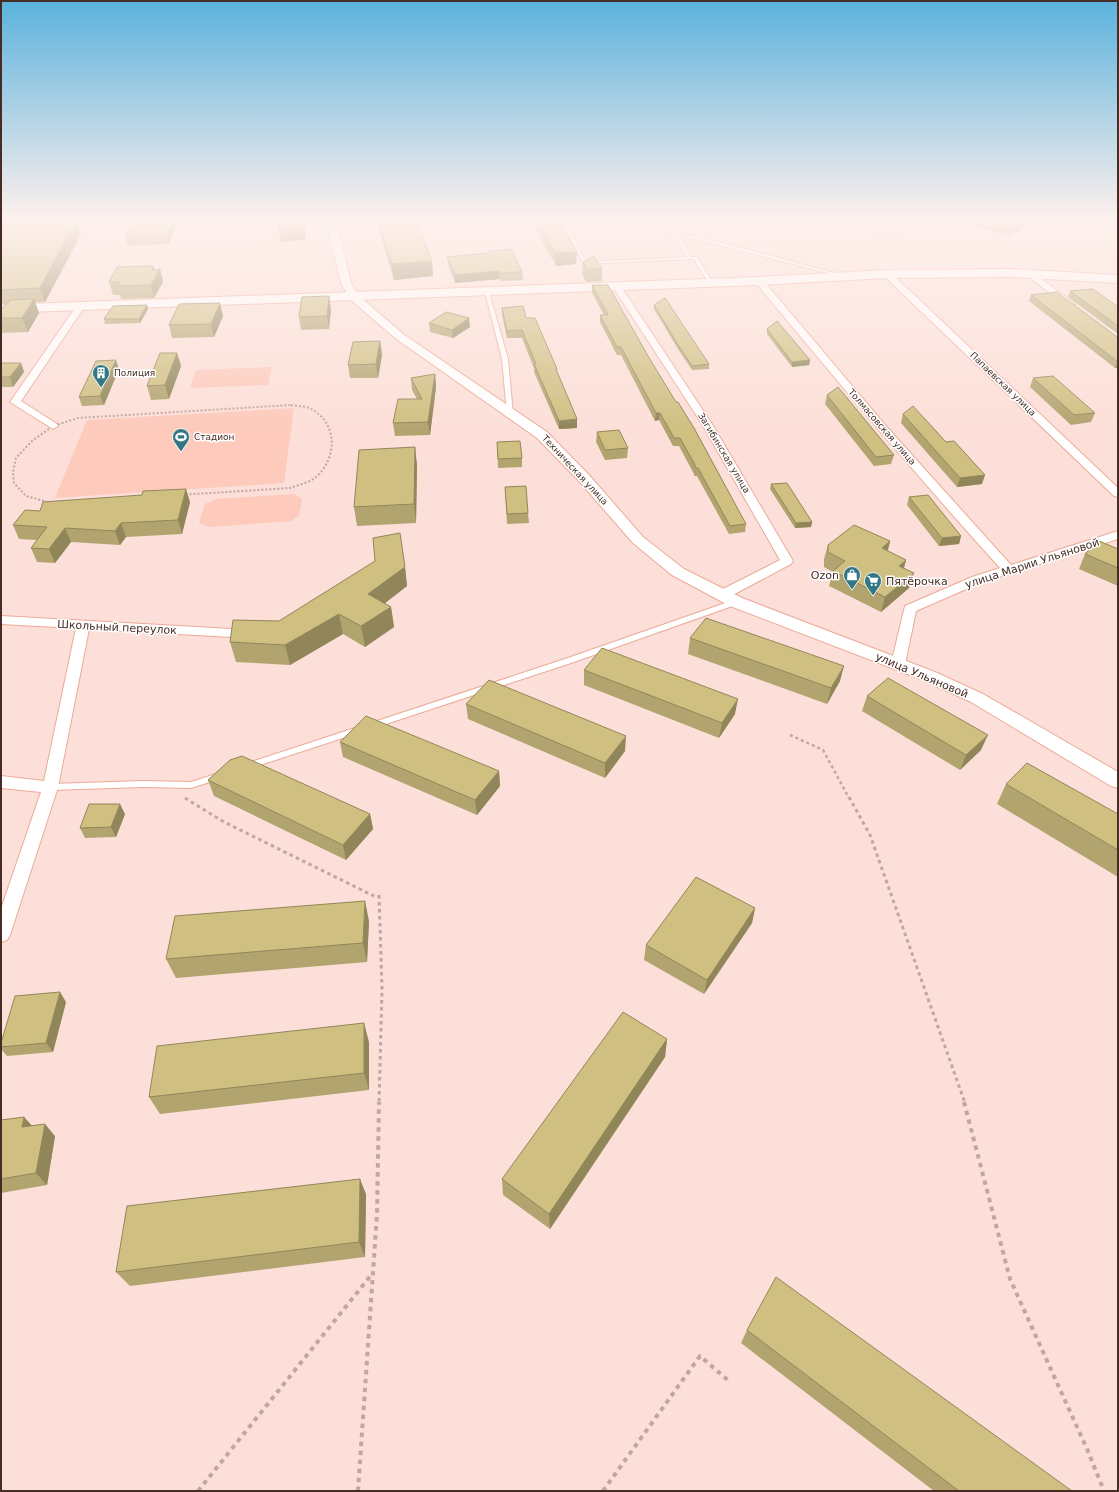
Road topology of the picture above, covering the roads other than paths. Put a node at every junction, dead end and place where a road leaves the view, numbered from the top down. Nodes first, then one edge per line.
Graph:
1 (350, 291) edge
2 (523, 291) edge
3 (619, 291) edge
4 (766, 291) edge
5 (904, 291) edge
6 (1053, 291) edge
7 (487, 292) junction
8 (354, 297) junction
9 (81, 306) junction
10 (7, 312) edge
11 (1081, 312) edge
12 (510, 414) junction
13 (53, 426) road end
14 (1118, 494) edge
15 (1118, 535) edge
16 (1008, 569) junction
17 (729, 598) junction
18 (1, 620) edge
19 (83, 625) junction
20 (232, 633) edge
21 (898, 664) junction
22 (243, 768) edge
23 (228, 773) edge
24 (1, 782) edge
25 (1118, 782) edge
26 (50, 787) junction
27 (1, 935) edge

1 - 8 street
2 - 7 main road
3 - 17 street, Загибинская улица
4 - 16 street, Толмасовская улица
5 - 14 street, Папаевская улица
6 - 11 street
7 - 8 main road
7 - 12 lane
8 - 9 main road
8 - 12 street, Техническая улица
9 - 10 main road
9 - 13 street
12 - 17 street, Техническая улица
15 - 16 street, улица Марии Ульяновой
16 - 21 street, улица Марии Ульяновой
17 - 21 street, улица Ульяновой
17 - 22 lane
18 - 19 street, Школьный переулок
19 - 20 street, Школьный переулок
19 - 26 street
21 - 25 street, улица Ульяновой
23 - 26 lane
24 - 26 street
26 - 27 street

